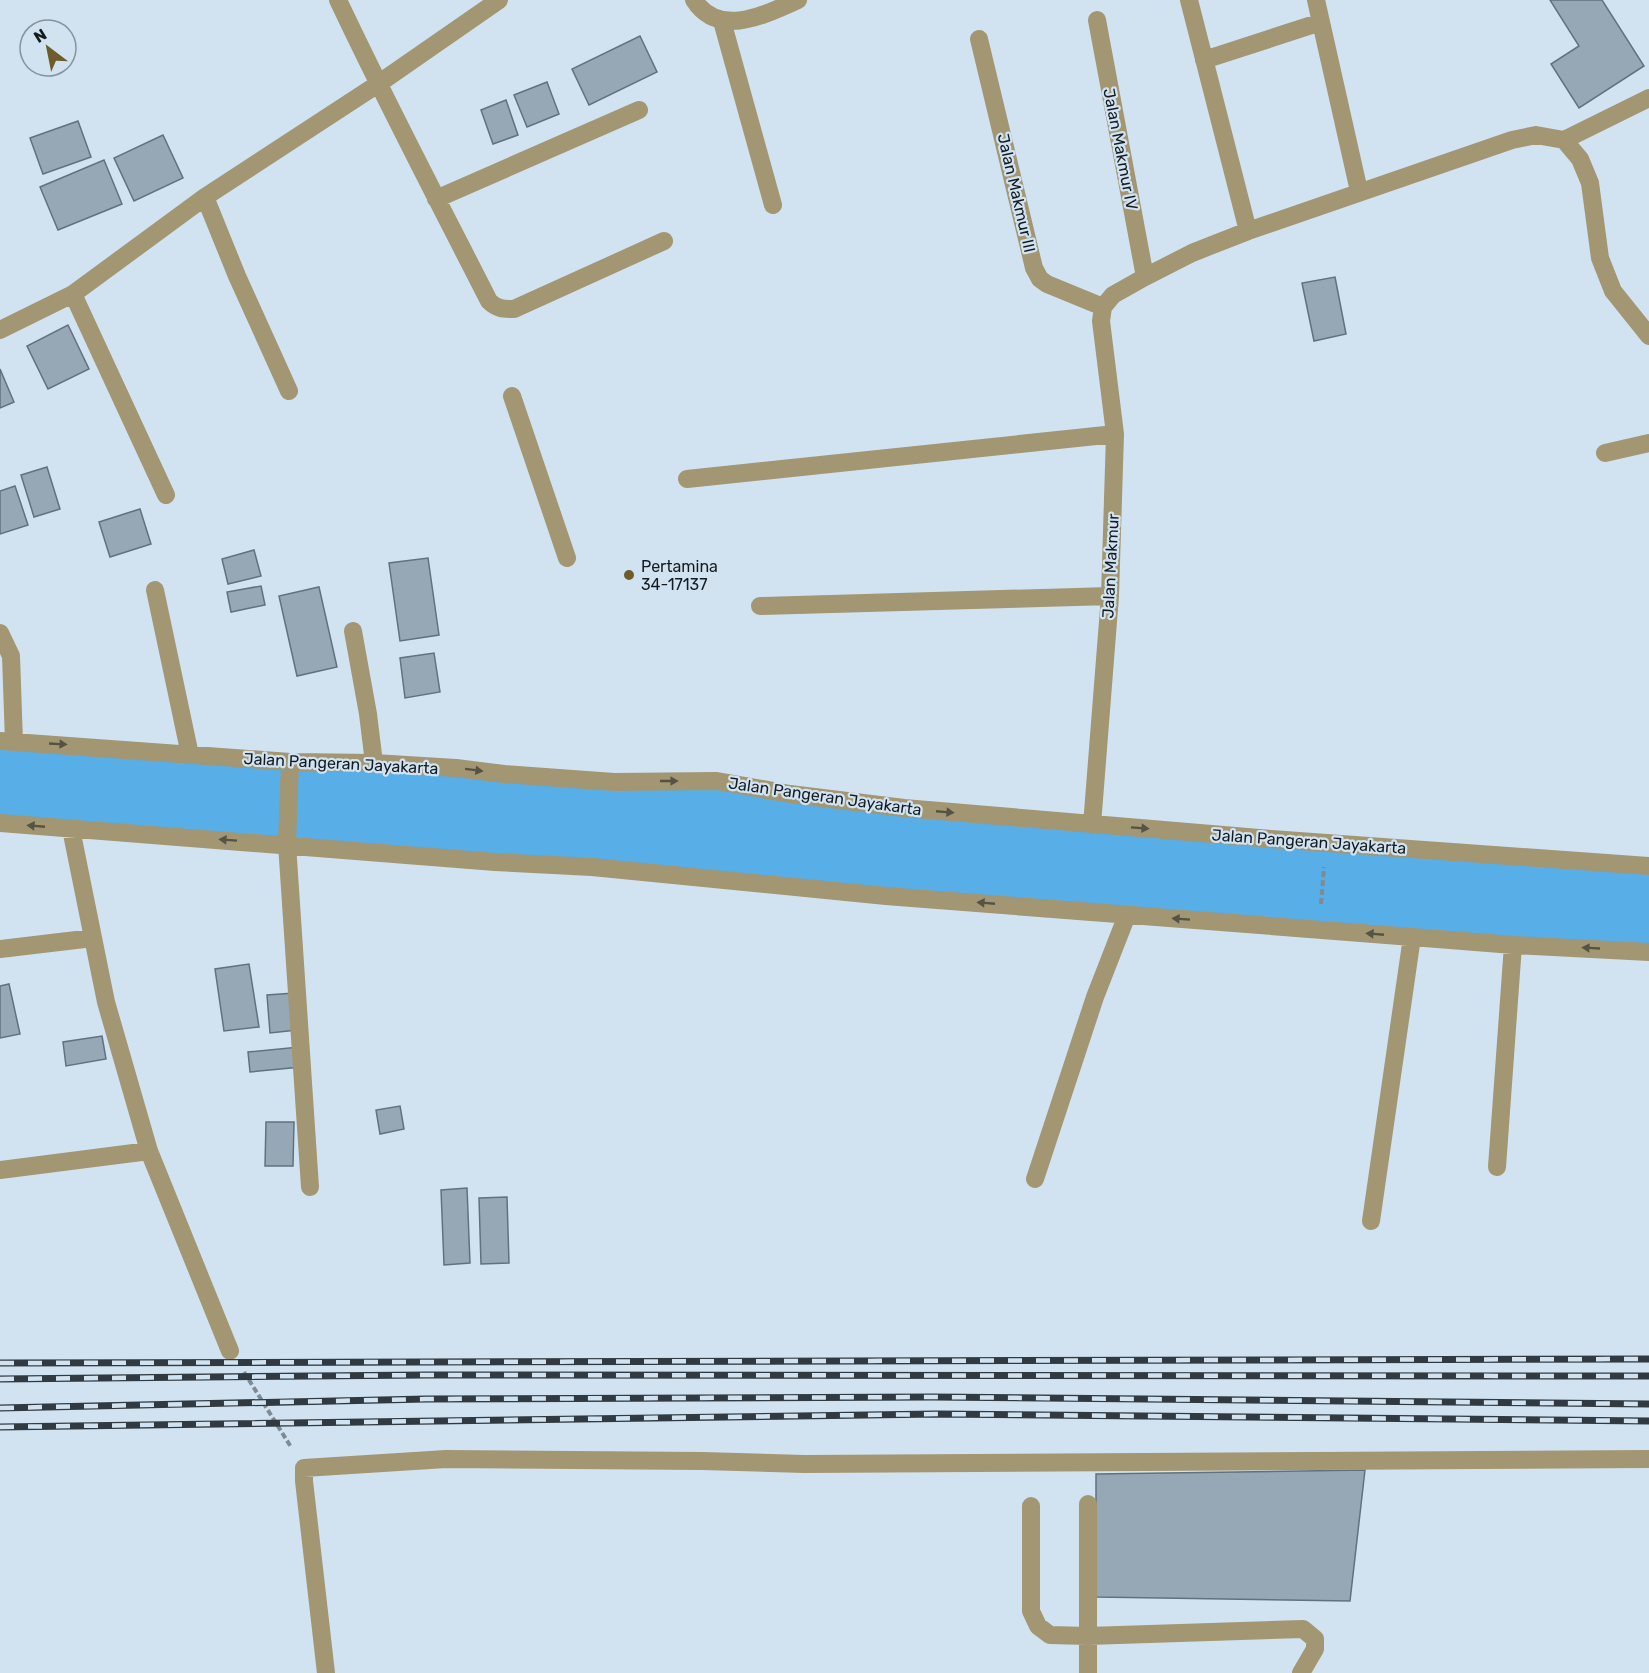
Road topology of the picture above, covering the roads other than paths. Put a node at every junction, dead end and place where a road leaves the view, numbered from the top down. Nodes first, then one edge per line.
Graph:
1 (338, 0) edge
2 (499, 0) edge
3 (694, 0) edge
4 (798, 0) edge
5 (1189, 0) edge
6 (1316, 0) edge
7 (1097, 20) dead end
8 (722, 21) junction
9 (1321, 22) junction
10 (980, 39) dead end
11 (1204, 60) junction
12 (378, 84) junction
13 (1649, 98) edge
14 (639, 110) dead end
15 (1564, 140) junction
16 (1359, 191) junction
17 (206, 197) junction
18 (436, 199) junction
19 (773, 206) dead end
20 (1248, 231) junction
21 (664, 241) dead end
22 (1144, 277) junction
23 (73, 294) junction
24 (1103, 307) junction
25 (1645, 326) edge
26 (0, 330) edge
27 (289, 392) dead end
28 (512, 396) dead end
29 (1115, 434) junction
30 (1649, 444) edge
31 (1605, 453) dead end
32 (687, 479) dead end
33 (166, 495) dead end
34 (567, 558) dead end
35 (155, 590) dead end
36 (1110, 596) junction
37 (760, 606) dead end
38 (353, 631) dead end
39 (0, 633) edge
40 (7, 741) edge
41 (190, 755) junction
42 (374, 763) junction
43 (290, 768) junction
44 (0, 824) edge
45 (1092, 825) junction
46 (72, 829) junction
47 (287, 844) junction
48 (1649, 866) edge
49 (1127, 915) junction
50 (1412, 937) junction
51 (93, 938) junction
52 (1513, 945) junction
53 (0, 949) edge
54 (1649, 952) edge
55 (149, 1151) junction
56 (1497, 1167) dead end
57 (0, 1170) edge
58 (1035, 1179) dead end
59 (310, 1187) dead end
60 (1371, 1221) dead end
61 (230, 1351) road end
62 (1649, 1459) edge
63 (1088, 1504) dead end
64 (1031, 1506) dead end
65 (1088, 1636) junction
66 (326, 1673) edge
67 (1088, 1673) edge
68 (1301, 1673) edge

1 - 12 street
2 - 12 street
3 - 8 street
4 - 8 street
5 - 11 street
6 - 9 street
7 - 22 street, Jalan Makmur IV
8 - 19 street
9 - 11 street
9 - 16 street
10 - 24 street, Jalan Makmur III
11 - 20 street
12 - 17 street
12 - 18 street
13 - 15 street
14 - 18 street
15 - 16 street
15 - 25 street
16 - 20 street
17 - 23 street
17 - 27 street
18 - 21 street
20 - 22 street
22 - 24 street
23 - 26 street
23 - 33 street
24 - 29 street, Jalan Makmur
28 - 34 street
29 - 32 street
29 - 36 street, Jalan Makmur
30 - 31 street
35 - 41 street
36 - 37 street
36 - 45 street, Jalan Makmur
38 - 42 street
39 - 40 street
40 -> 41 street, Jalan Pangeran Jayakarta
41 - 43 street, Jalan Pangeran Jayakarta
42 - 43 street, Jalan Pangeran Jayakarta
42 -> 45 street, Jalan Pangeran Jayakarta
43 - 47 street
46 -> 44 street
45 -> 48 street, Jalan Pangeran Jayakarta
47 -> 46 street
46 - 51 street
49 -> 47 street
47 - 59 street
50 -> 49 street
49 - 58 street
50 - 52 street
50 - 60 street
51 - 53 street
51 - 55 street
54 -> 52 street
52 - 56 street
55 - 57 street
55 - 61 street
62 - 66 street
63 - 65 street
64 - 65 street
65 - 67 street
65 - 68 street

